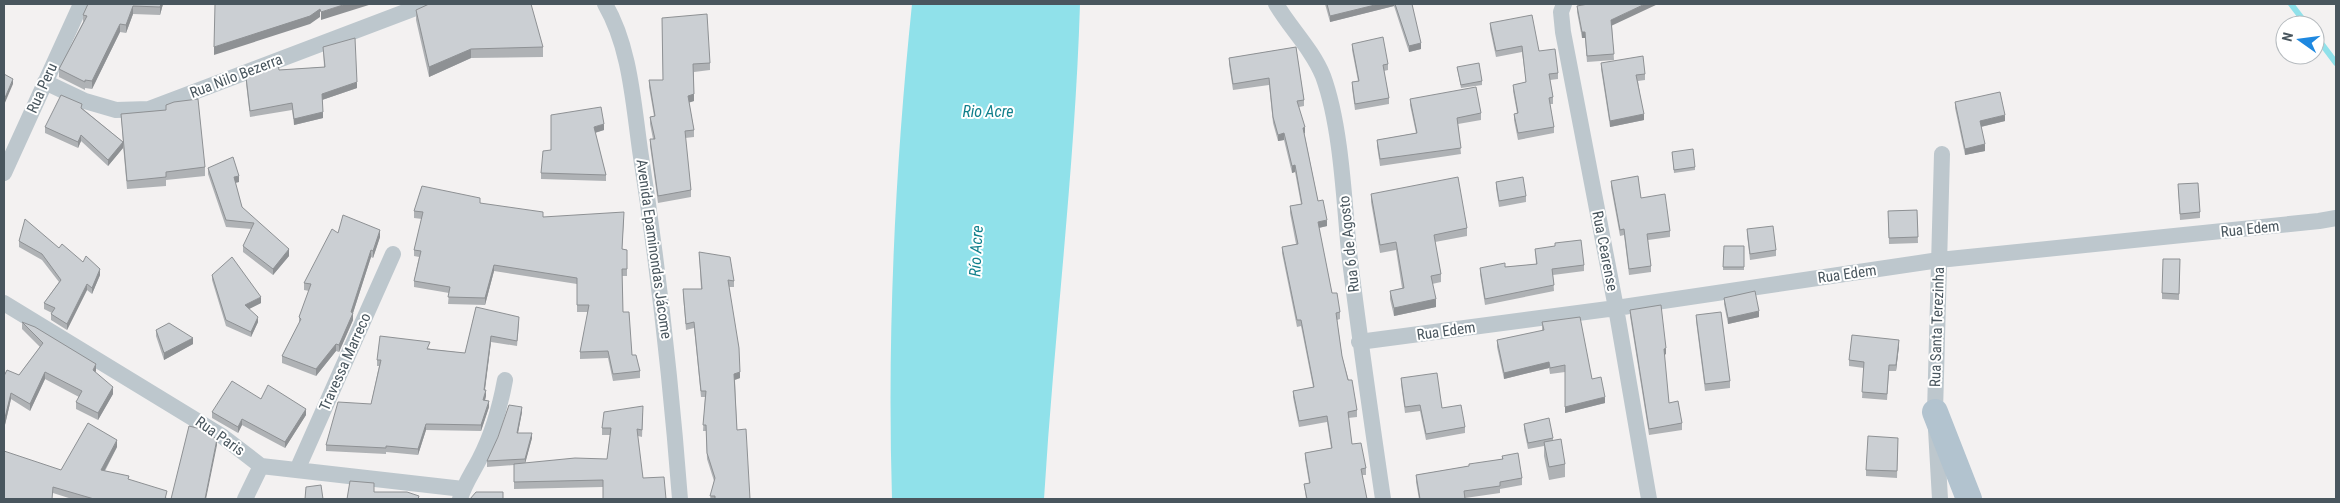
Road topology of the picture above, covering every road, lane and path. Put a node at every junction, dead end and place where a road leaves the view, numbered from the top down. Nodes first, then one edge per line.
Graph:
1 (80, 4) edge
2 (424, 4) edge
3 (605, 4) edge
4 (1276, 4) edge
5 (1564, 4) edge
6 (45, 82) junction
7 (1942, 154) dead end
8 (4, 173) edge
9 (2336, 218) edge
10 (393, 254) dead end
11 (1939, 260) junction
12 (4, 303) edge
13 (1616, 308) junction
14 (1359, 342) junction
15 (505, 380) dead end
16 (1935, 412) junction
17 (261, 466) junction
18 (297, 470) junction
19 (461, 494) edge
20 (246, 499) edge
21 (680, 499) edge
22 (1383, 499) edge
23 (1649, 499) edge
24 (1940, 499) edge
25 (1969, 499) edge

1 - 6 street, Rua Peru
2 - 6 street, Rua Nilo Bezerra
3 - 21 street, Avenida Epaminondas Jácome
4 - 14 street, Rua 6 de Agosto
5 - 13 street, Rua Cearense
6 - 8 street, Rua Peru
7 - 11 street, Rua Santa Terezinha
9 - 11 street, Rua Edem
10 - 18 street, Travessa Marreco
11 - 13 street, Rua Edem
11 - 16 street, Rua Santa Terezinha
12 - 17 street, Rua Paris
13 - 14 street, Rua Edem
13 - 23 street, Rua Cearense
14 - 22 street, Rua 6 de Agosto
15 - 19 street
16 - 24 street, Rua Santa Terezinha
16 - 25 main road
17 - 18 street
17 - 20 street
18 - 19 street

